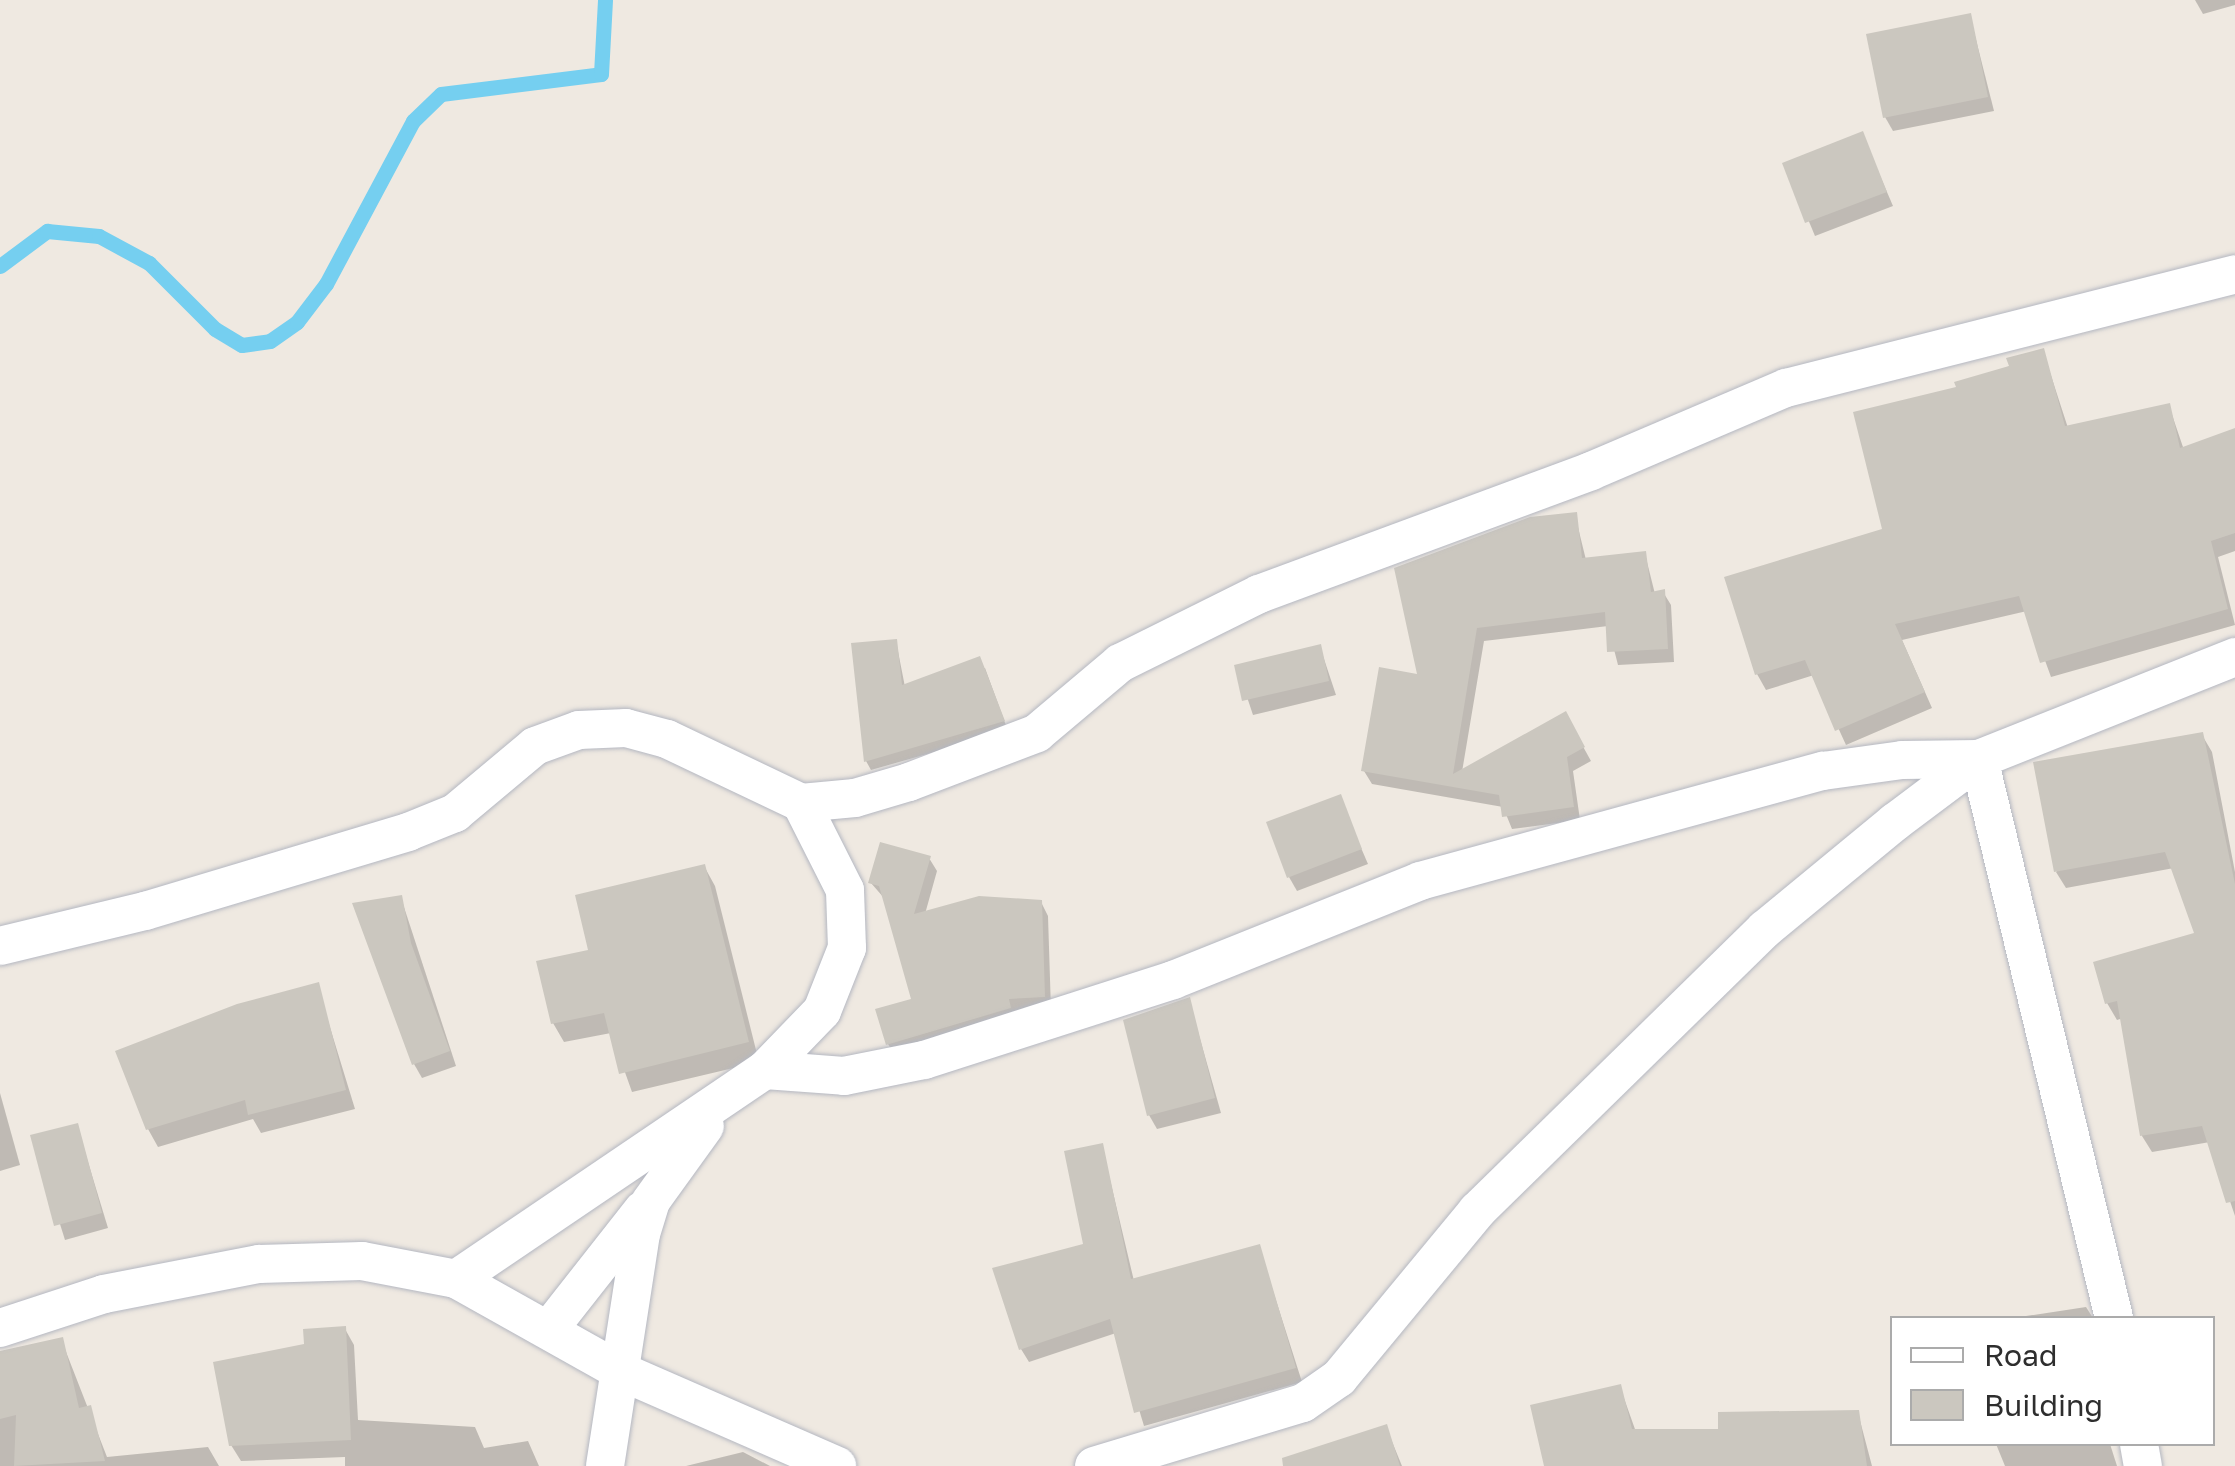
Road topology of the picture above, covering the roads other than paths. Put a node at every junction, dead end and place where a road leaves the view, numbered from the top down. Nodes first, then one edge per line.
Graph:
1 (2235, 274) edge
2 (2235, 657) edge
3 (1979, 760) junction
4 (801, 804) junction
5 (0, 946) edge
6 (765, 1070) junction
7 (732, 1093) junction
8 (651, 1201) junction
9 (456, 1279) junction
10 (2114, 1316) edge
11 (0, 1328) edge
12 (550, 1328) junction
13 (620, 1371) junction
14 (1109, 1464) edge
15 (605, 1466) edge
16 (837, 1466) edge

1 - 4 street
2 - 3 street
3 - 6 street
3 - 10 street
3 - 14 street
4 - 5 street
4 - 6 street
6 - 7 street
7 - 8 street
7 - 9 street
8 - 12 street
8 - 13 street
9 - 11 street
9 - 12 street
12 - 13 street
13 - 15 street
13 - 16 street

